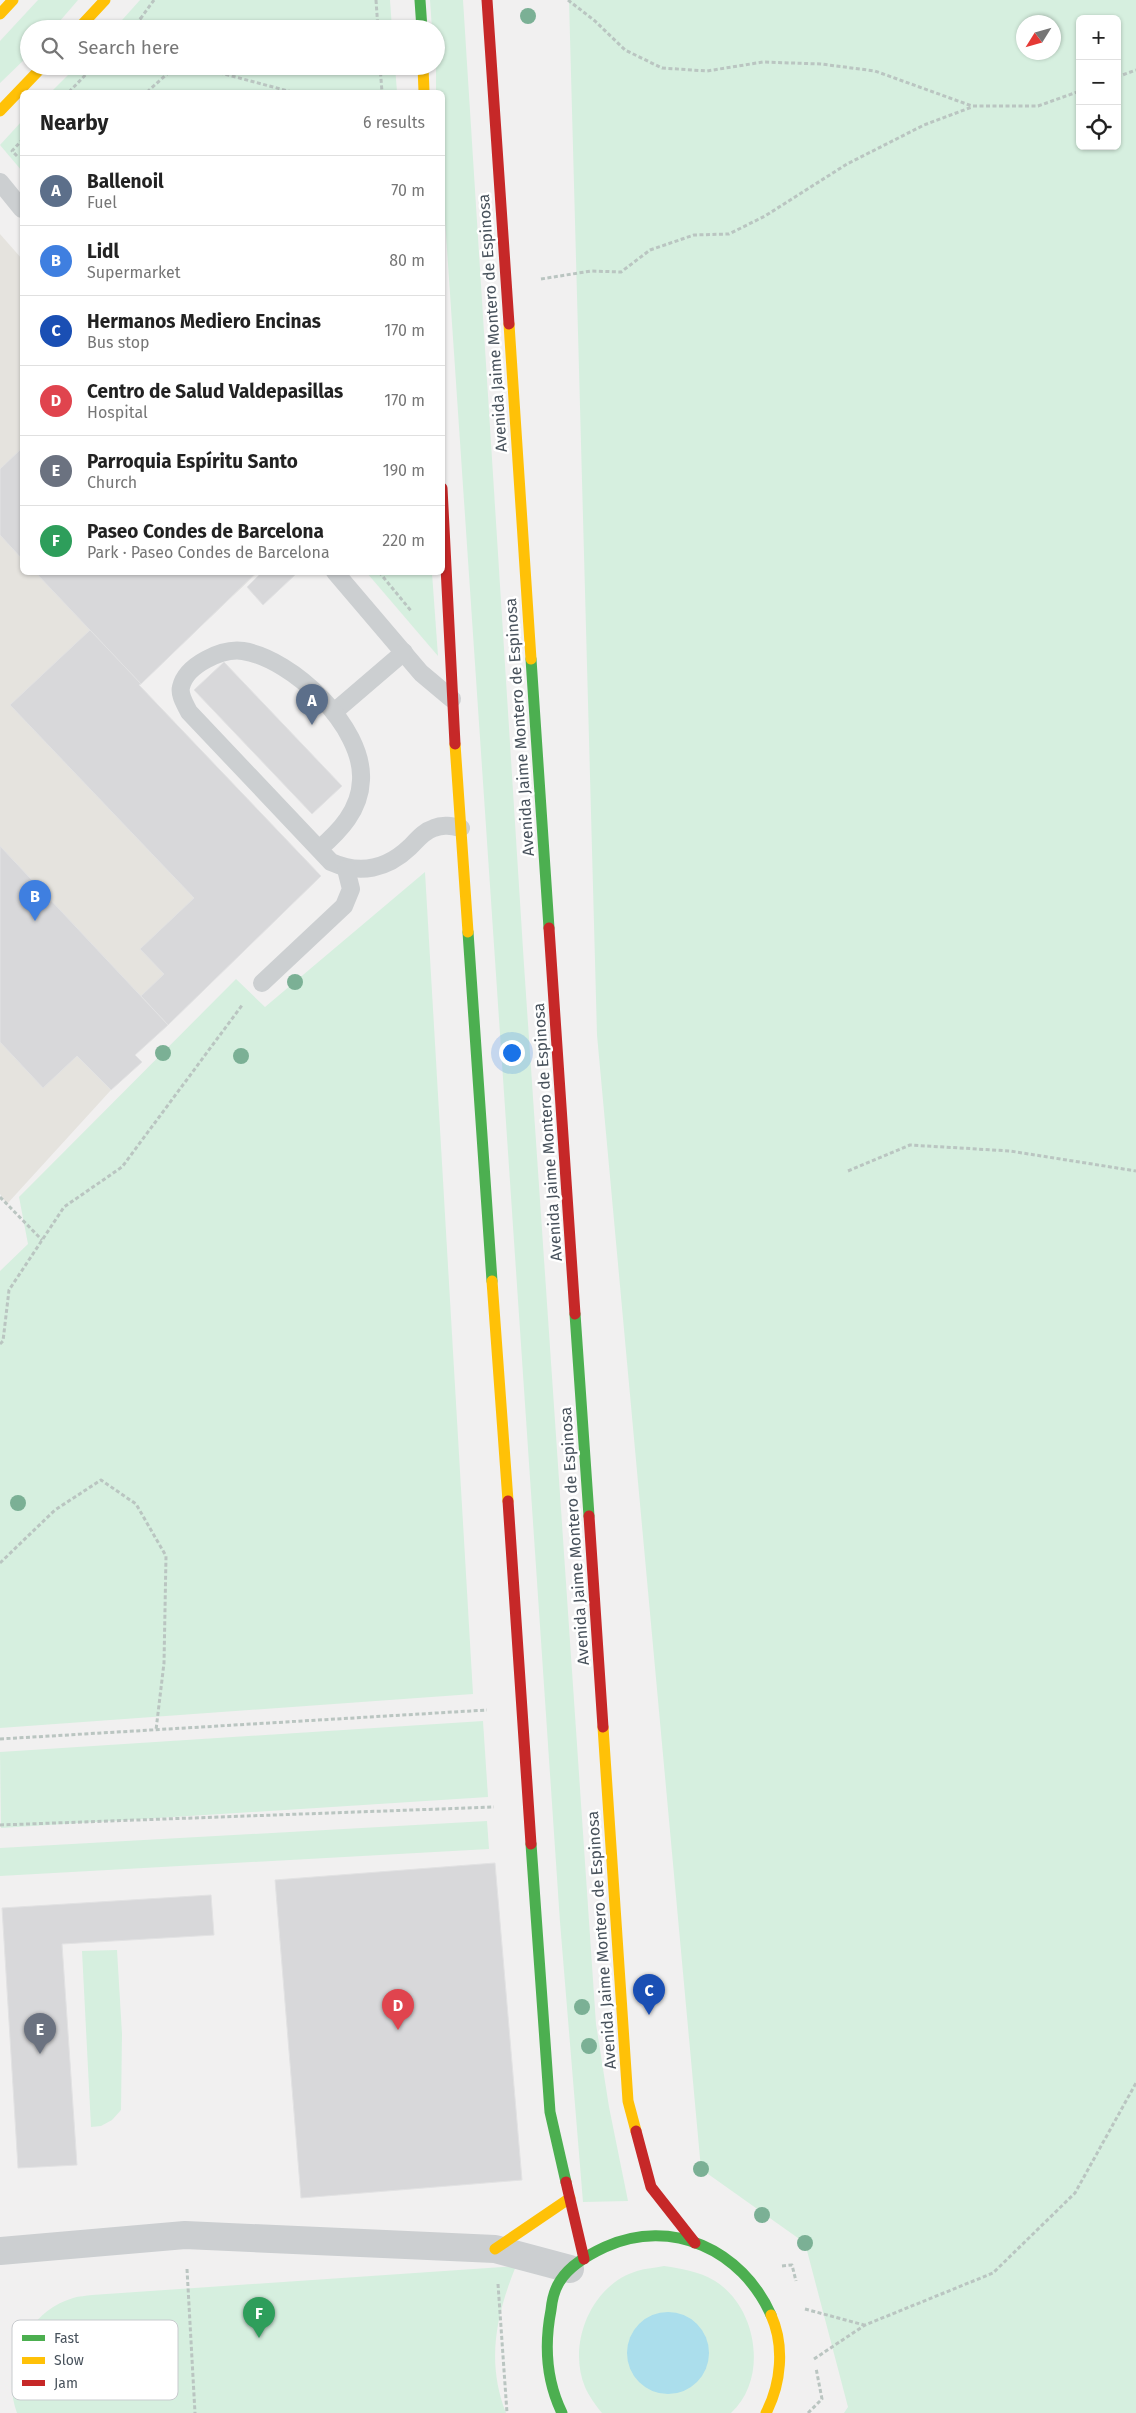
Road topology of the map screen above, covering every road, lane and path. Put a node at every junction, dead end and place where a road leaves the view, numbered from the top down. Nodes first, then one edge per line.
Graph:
1 (13, 0) edge
2 (106, 0) edge
3 (154, 0) edge
4 (376, 0) edge
5 (420, 0) edge
6 (487, 0) edge
7 (568, 0) edge
8 (0, 14) edge
9 (141, 18) edge
10 (87, 20) edge
11 (377, 20) edge
12 (421, 20) edge
13 (1136, 70) edge
14 (34, 75) edge
15 (85, 75) edge
16 (166, 75) edge
17 (228, 75) edge
18 (381, 75) edge
19 (423, 75) edge
20 (1121, 76) edge
21 (71, 90) edge
22 (149, 90) edge
23 (284, 90) edge
24 (382, 90) edge
25 (424, 90) edge
26 (1076, 92) edge
27 (972, 106) junction
28 (0, 111) edge
29 (20, 142) edge
30 (20, 160) edge
31 (0, 182) edge
32 (20, 207) edge
33 (539, 280) dead end
34 (445, 551) edge
35 (338, 575) edge
36 (381, 575) edge
37 (412, 602) dead end
38 (404, 652) junction
39 (452, 699) junction
40 (334, 712) junction
41 (461, 828) junction
42 (319, 849) junction
43 (346, 869) junction
44 (262, 983) joint
45 (848, 1171) dead end
46 (1136, 1171) edge
47 (0, 1197) edge
48 (42, 1240) junction
49 (0, 1344) edge
50 (0, 1563) edge
51 (522, 1708) junction
52 (156, 1730) junction
53 (0, 1739) edge
54 (529, 1805) junction
55 (0, 1825) edge
56 (1136, 2084) edge
57 (570, 2198) junction
58 (185, 2236) junction
59 (695, 2243) junction
60 (496, 2249) junction
61 (0, 2250) edge
62 (577, 2264) junction
63 (765, 2298) junction
64 (865, 2325) junction
65 (777, 2384) junction
66 (195, 2413) edge
67 (562, 2413) edge
68 (766, 2413) edge

1 - 8 main road
2 - 10 main road
3 - 9 path
4 - 11 path
5 - 12 main road
6 - 59 main road, Avenida Jaime Montero de Espinosa
7 - 27 path
13 - 20 path
14 - 28 main road
15 - 21 path
16 - 22 path
17 - 23 path
18 - 24 path
19 - 25 main road
26 - 27 path
27 - 33 path
29 - 30 path
31 - 32 lane
34 - 39 main road
35 - 38 lane
36 - 37 path
38 - 39 lane
38 - 40 lane
39 - 41 main road
40 - 42 lane
40 - 42 lane
41 - 43 lane
41 - 51 main road
42 - 43 lane
43 - 44 lane
44 - 48 path
45 - 46 path
47 - 48 path
48 - 49 path
50 - 52 path
51 - 52 path
51 - 54 main road
52 - 53 path
54 - 55 path
54 - 57 main road
56 - 64 path
57 - 60 main road
57 - 62 main road
58 - 60 street
58 - 61 street
58 - 66 path
59 - 62 main road
59 - 63 main road
60 - 62 street
62 - 67 main road
63 - 64 path
63 - 65 main road
64 - 65 path
65 - 68 main road

